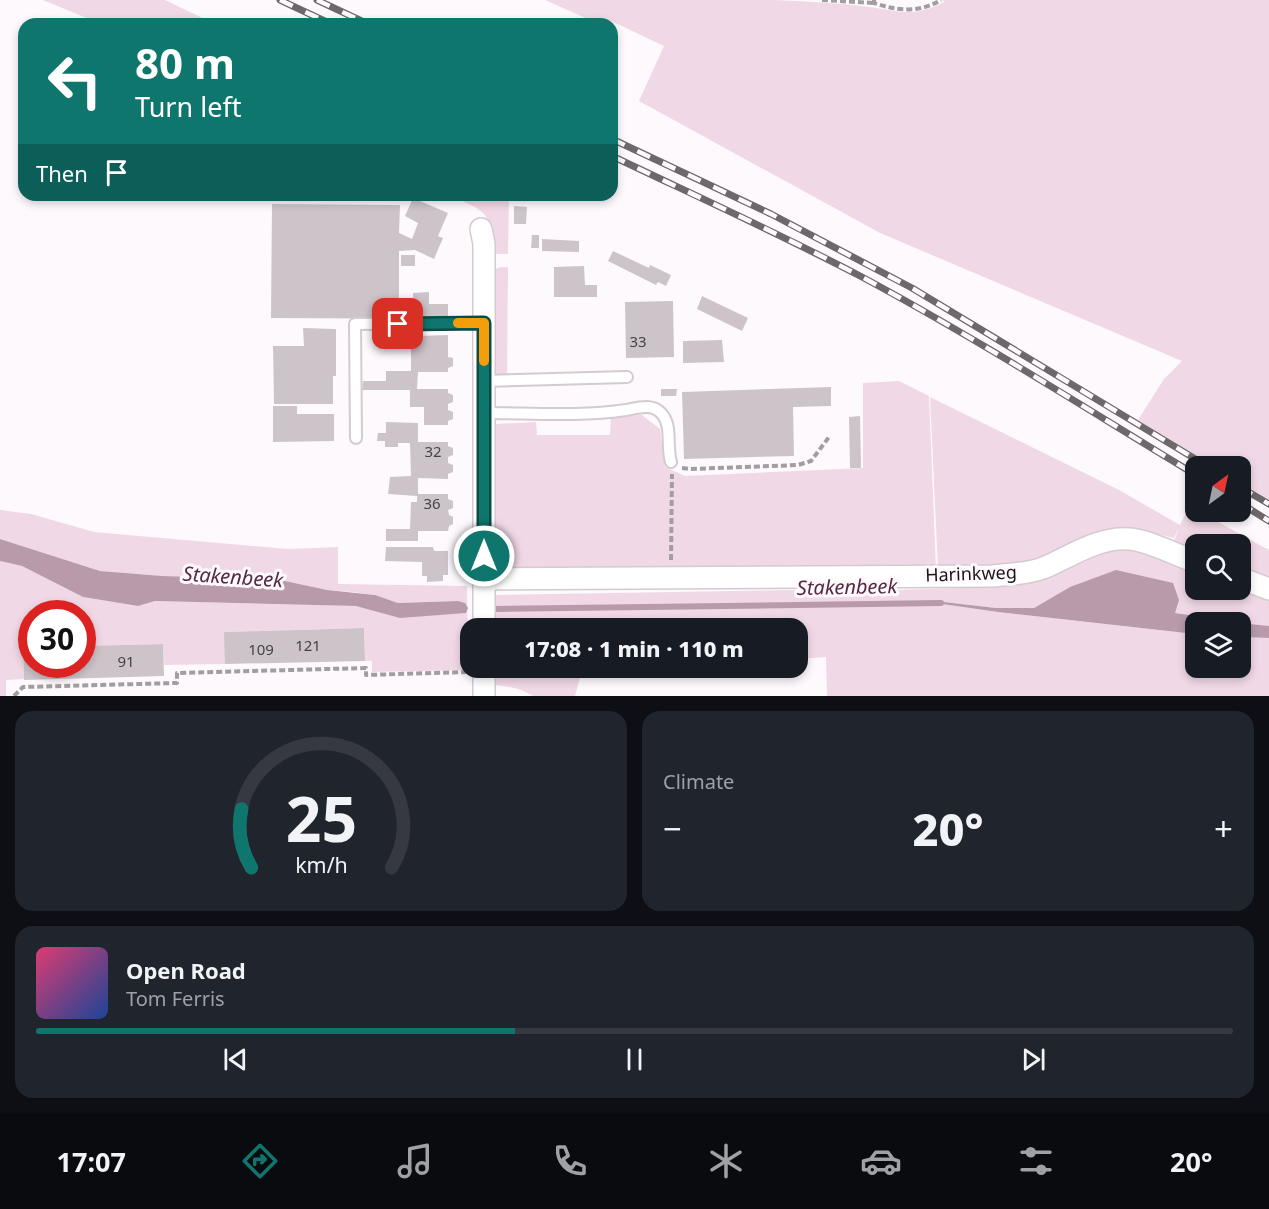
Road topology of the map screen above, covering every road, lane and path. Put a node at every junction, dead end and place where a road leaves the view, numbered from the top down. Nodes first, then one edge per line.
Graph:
1 (822, 0) edge
2 (941, 0) edge
3 (874, 2) edge
4 (481, 229) dead end
5 (484, 323) junction
6 (627, 377) dead end
7 (484, 381) junction
8 (484, 413) junction
9 (829, 437) dead end
10 (356, 438) dead end
11 (671, 462) junction
12 (1185, 558) edge
13 (671, 578) junction
14 (484, 579) junction
15 (1251, 582) edge
16 (1269, 589) edge
17 (484, 618) edge
18 (460, 670) edge
19 (484, 678) edge
20 (14, 696) edge
21 (484, 696) edge

1 - 3 path
2 - 3 path
4 - 5 street
5 - 7 street
5 - 10 lane
6 - 7 lane
7 - 8 street
8 - 11 lane
8 - 14 street
9 - 11 path
11 - 13 path
12 - 13 street, Harinkweg
13 - 14 street, Harinkweg
14 - 17 street
15 - 16 street
18 - 20 path
19 - 21 street

